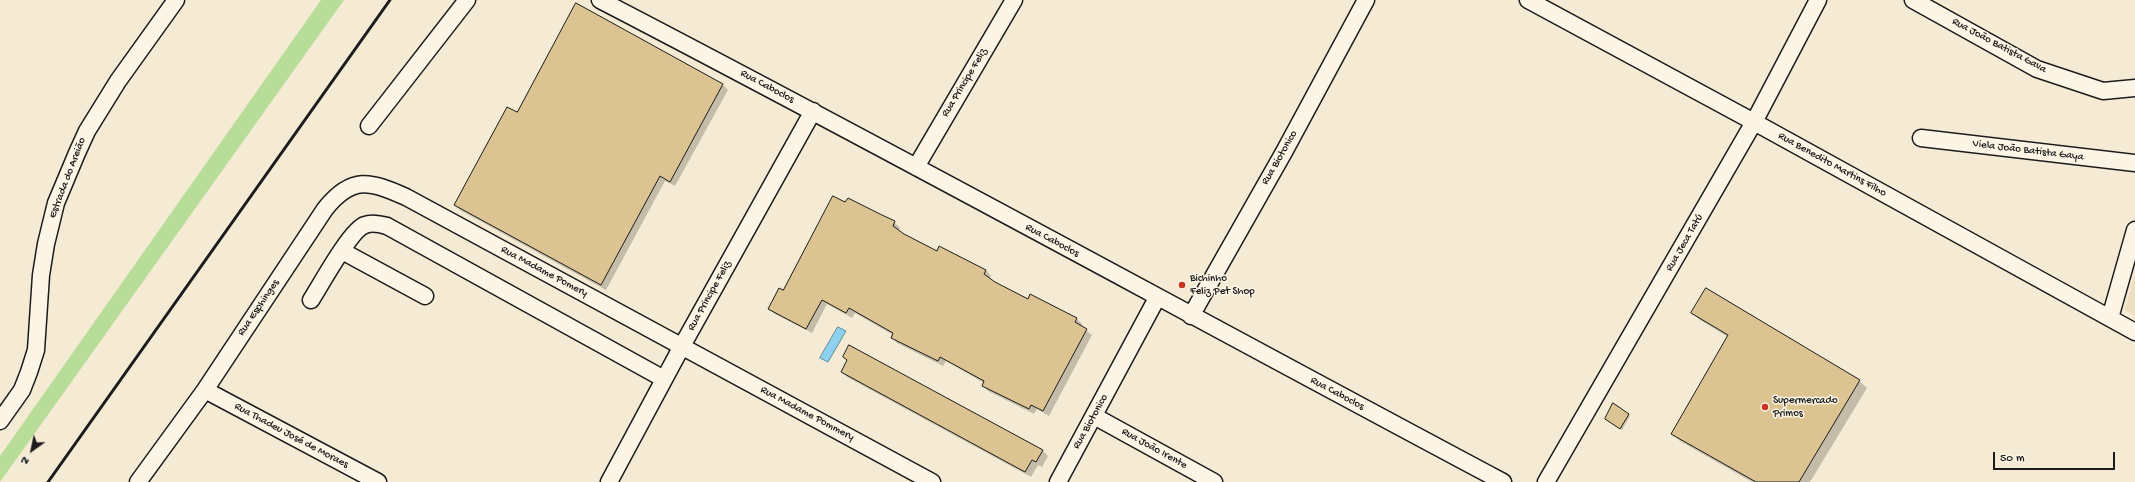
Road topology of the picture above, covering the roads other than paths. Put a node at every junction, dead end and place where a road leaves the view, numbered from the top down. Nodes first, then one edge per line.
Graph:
1 (176, 0) edge
2 (467, 0) edge
3 (600, 0) edge
4 (1014, 0) edge
5 (1366, 0) edge
6 (1528, 0) edge
7 (1818, 0) edge
8 (1914, 0) edge
9 (2135, 88) edge
10 (813, 111) junction
11 (1754, 122) junction
12 (369, 126) dead end
13 (1921, 138) dead end
14 (2135, 163) edge
15 (916, 167) junction
16 (406, 198) joint
17 (2135, 230) edge
18 (342, 251) junction
19 (425, 296) dead end
20 (1158, 298) junction
21 (311, 300) dead end
22 (1191, 316) junction
23 (2110, 318) junction
24 (2135, 332) edge
25 (682, 346) junction
26 (664, 379) junction
27 (205, 390) junction
28 (1094, 416) junction
29 (0, 421) edge
30 (138, 482) edge
31 (378, 482) edge
32 (609, 482) edge
33 (932, 482) edge
34 (1058, 482) edge
35 (1214, 482) edge
36 (1503, 482) edge
37 (1546, 482) edge

1 - 29 street, Estrada do Areião
2 - 12 street
3 - 10 street, Rua Caboclos
4 - 15 street, Rua Principe Feliz
5 - 22 street, Rua Biotonico
6 - 11 street, Rua Benedito Martins Filho
7 - 11 street, Rua Jeca Tatú
8 - 9 street, Rua João Batista Gava
10 - 15 street, Rua Caboclos
10 - 25 street, Rua Principe Feliz
11 - 23 street, Rua Benedito Martins Filho
11 - 37 street, Rua Jeca Tatú
13 - 14 street, Viela João Batista Gaya
15 - 20 street, Rua Caboclos
16 - 25 street, Rua Madame Pomery
16 - 27 street, Rua Esphinges
17 - 23 street
18 - 19 street
18 - 21 street
18 - 26 street
20 - 22 street, Rua Caboclos
20 - 28 street, Rua Biotonico
22 - 36 street, Rua Caboclos
23 - 24 street, Rua Benedito Martins Filho
25 - 26 street, Rua Principe Feliz
25 - 33 street, Rua Madame Pommery
26 - 32 street, Rua Principe Feliz
27 - 30 street, Rua Esphinges
27 - 31 street, Rua Thadeu José de Moraes
28 - 34 street, Rua Biotonico
28 - 35 street, Rua João Irente

